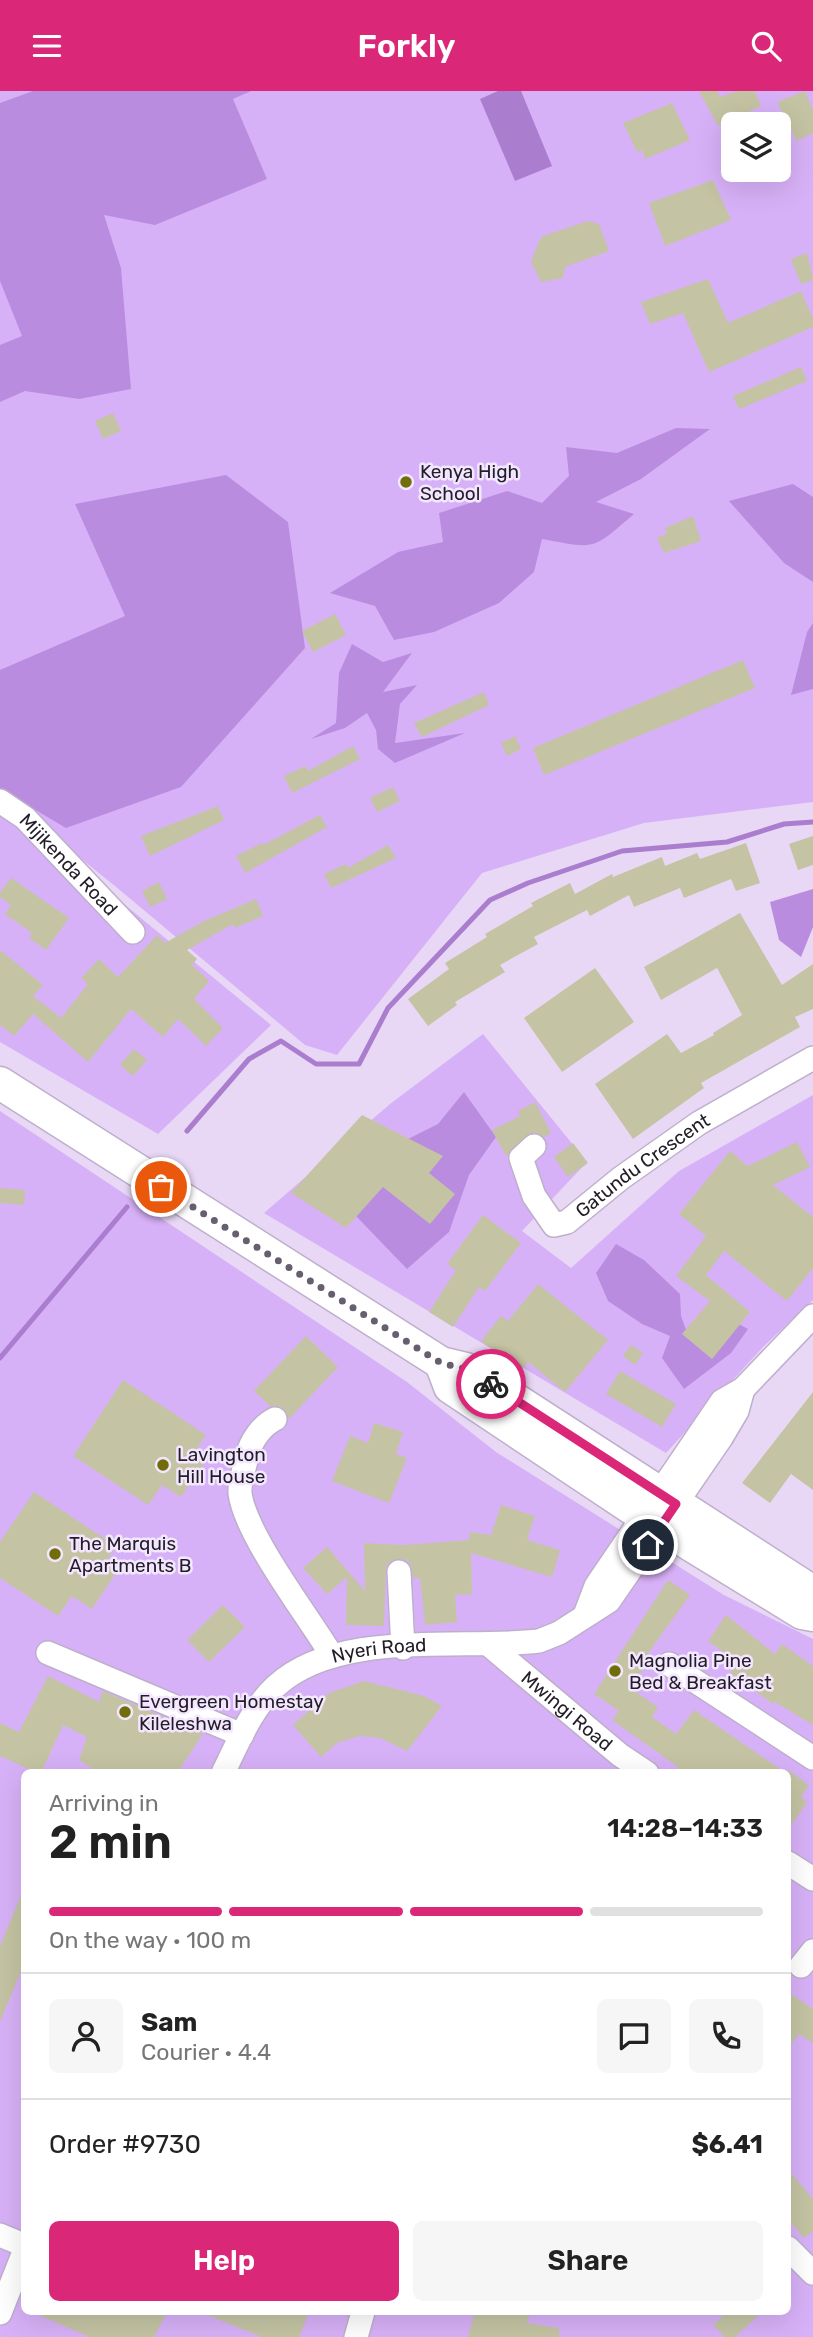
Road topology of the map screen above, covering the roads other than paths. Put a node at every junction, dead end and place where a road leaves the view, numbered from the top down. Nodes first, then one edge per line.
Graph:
1 (0, 801) edge
2 (133, 932) dead end
3 (813, 1058) edge
4 (0, 1083) edge
5 (534, 1146) dead end
6 (813, 1316) edge
7 (275, 1419) dead end
8 (659, 1509) junction
9 (399, 1572) dead end
10 (813, 1592) edge
11 (813, 1615) edge
12 (489, 1645) junction
13 (403, 1648) junction
14 (48, 1653) dead end
15 (332, 1656) junction
16 (669, 1664) dead end
17 (242, 1735) junction
18 (813, 1758) edge
19 (614, 1764) edge
20 (225, 1769) edge
21 (632, 1769) edge
22 (791, 1865) edge
23 (813, 1879) edge
24 (0, 2235) edge
25 (21, 2244) edge
26 (791, 2251) edge
27 (21, 2260) edge
28 (813, 2273) edge
29 (0, 2313) edge
30 (362, 2315) edge
31 (356, 2337) edge

1 - 2 street, Mijikenda Road
3 - 5 street, Gatundu Crescent
4 - 8 street
6 - 8 street, Nyeri Road
7 - 15 street
8 - 10 street
8 - 11 street
8 - 12 street, Nyeri Road
9 - 13 street
12 - 13 street, Nyeri Road
12 - 19 street, Mwingi Road
13 - 15 street, Nyeri Road
14 - 17 street
15 - 17 street, Nyeri Road
16 - 18 street
17 - 20 street, Nyeri Road
19 - 21 street, Mwingi Road
22 - 23 street
24 - 25 street
26 - 28 street
27 - 29 street
30 - 31 street

